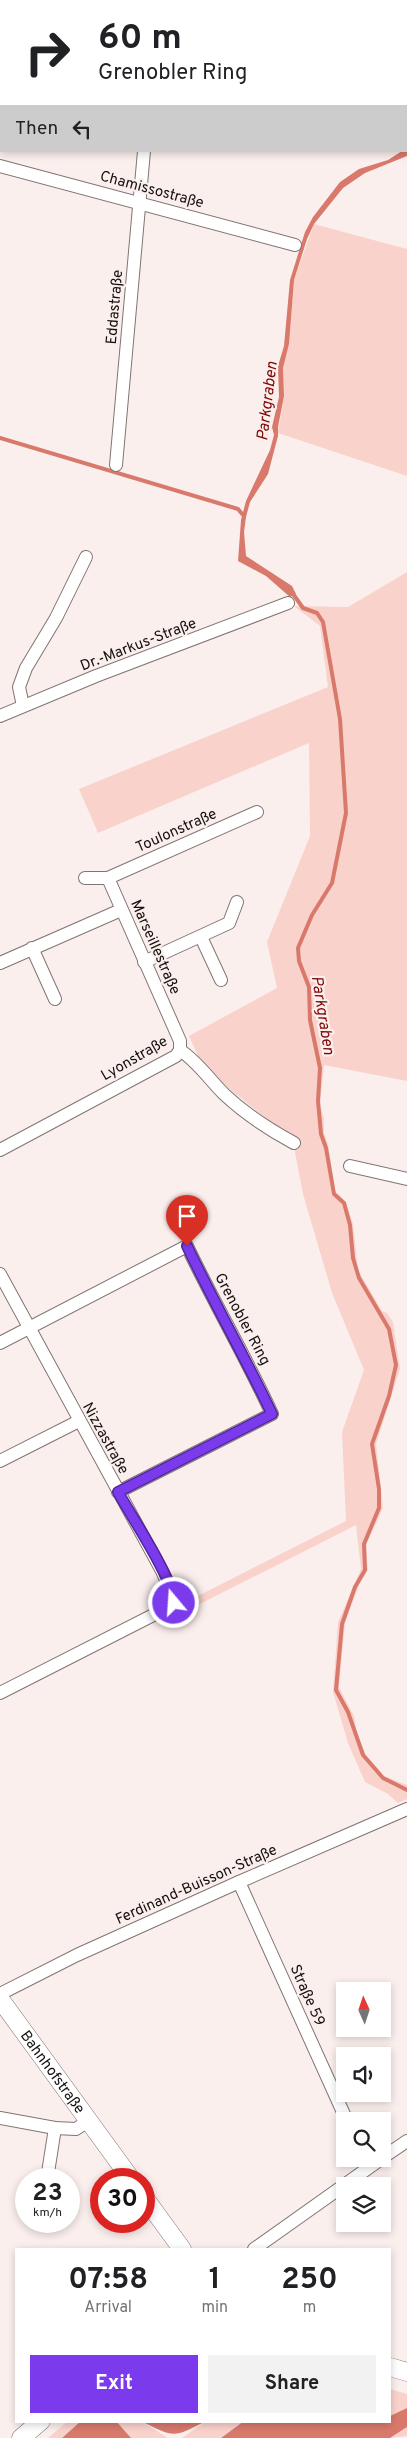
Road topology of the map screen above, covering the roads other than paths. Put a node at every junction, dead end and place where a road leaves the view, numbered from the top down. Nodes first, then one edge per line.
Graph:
1 (144, 152) edge
2 (0, 166) edge
3 (140, 203) junction
4 (295, 246) dead end
5 (116, 465) dead end
6 (86, 557) dead end
7 (288, 603) dead end
8 (23, 706) junction
9 (0, 716) edge
10 (257, 812) dead end
11 (85, 878) dead end
12 (108, 878) junction
13 (237, 902) dead end
14 (121, 910) junction
15 (201, 937) junction
16 (32, 948) junction
17 (144, 962) junction
18 (0, 964) edge
19 (221, 980) dead end
20 (55, 999) dead end
21 (180, 1050) junction
22 (294, 1143) dead end
23 (0, 1150) edge
24 (350, 1166) dead end
25 (407, 1178) edge
26 (0, 1274) edge
27 (28, 1329) junction
28 (0, 1343) edge
29 (79, 1421) junction
30 (0, 1462) edge
31 (118, 1492) junction
32 (0, 1693) edge
33 (407, 1809) edge
34 (239, 1882) junction
35 (0, 1994) edge
36 (0, 1999) edge
37 (343, 2112) edge
38 (0, 2118) edge
39 (88, 2121) junction
40 (55, 2128) junction
41 (407, 2141) edge
42 (391, 2150) edge
43 (365, 2167) edge
44 (49, 2168) edge
45 (123, 2168) edge
46 (155, 2212) edge
47 (181, 2248) edge
48 (255, 2248) edge
49 (391, 2367) edge
50 (407, 2372) edge
51 (39, 2423) edge
52 (21, 2438) edge

1 - 3 street, Eddastraße
2 - 3 street, Chamissostraße
3 - 4 street, Chamissostraße
3 - 5 street, Eddastraße
6 - 8 street
7 - 8 street, Dr.-Markus-Straße
8 - 9 street, Dr.-Markus-Straße
10 - 12 street, Toulonstraße
11 - 12 street
12 - 14 street, Marseillestraße
13 - 15 street
14 - 16 street
14 - 17 street, Marseillestraße
15 - 17 street
15 - 19 street
16 - 18 street
16 - 20 street
17 - 21 street, Marseillestraße
21 - 22 street, Lyonstraße
21 - 23 street, Lyonstraße
24 - 25 street
26 - 27 street, Nizzastraße
27 - 28 street
27 - 29 street, Nizzastraße
27 - 31 street, Grenobler Ring
29 - 30 street
29 - 31 street, Nizzastraße
31 - 32 street, Nizzastraße
33 - 34 street, Ferdinand-Buisson-Straße
34 - 35 street, Ferdinand-Buisson-Straße
34 - 37 street, Straße 59
36 - 39 main road, Bahnhofstraße
38 - 40 street, Bahnhofstraße
39 - 40 street, Bahnhofstraße
39 - 45 main road, Bahnhofstraße
40 - 44 street, Bahnhofstraße
41 - 42 street
43 - 48 street
46 - 47 main road
49 - 50 main road
51 - 52 main road

